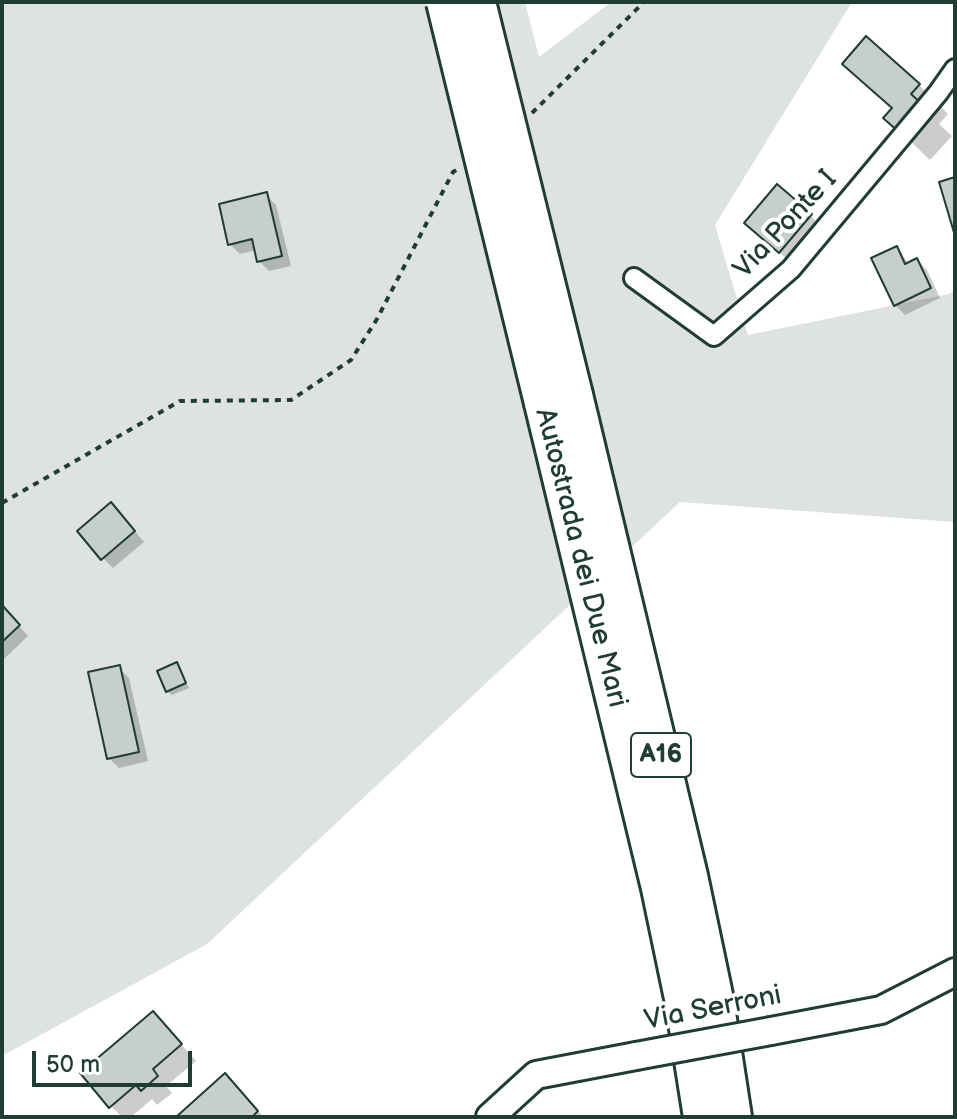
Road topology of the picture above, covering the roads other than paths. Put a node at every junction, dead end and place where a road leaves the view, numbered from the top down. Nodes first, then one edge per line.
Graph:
1 (444, 2) edge
2 (478, 2) edge
3 (955, 69) edge
4 (634, 278) dead end
5 (558, 399) junction
6 (955, 972) edge
7 (716, 1000) junction
8 (490, 1117) edge
9 (701, 1117) edge
10 (734, 1117) edge
11 (747, 1117) edge

1 - 5 highway, Autostrada dei Due Mari / A16, bridge
2 - 5 highway, Autostrada dei Due Mari / A16, bridge
3 - 4 street, Via Ponte I
5 - 7 highway, Autostrada dei Due Mari / A16
5 - 9 highway, Autostrada dei Due Mari / A16
6 - 8 main road, Via Serroni, bridge
7 - 10 highway, Autostrada dei Due Mari / A16
7 - 11 highway

